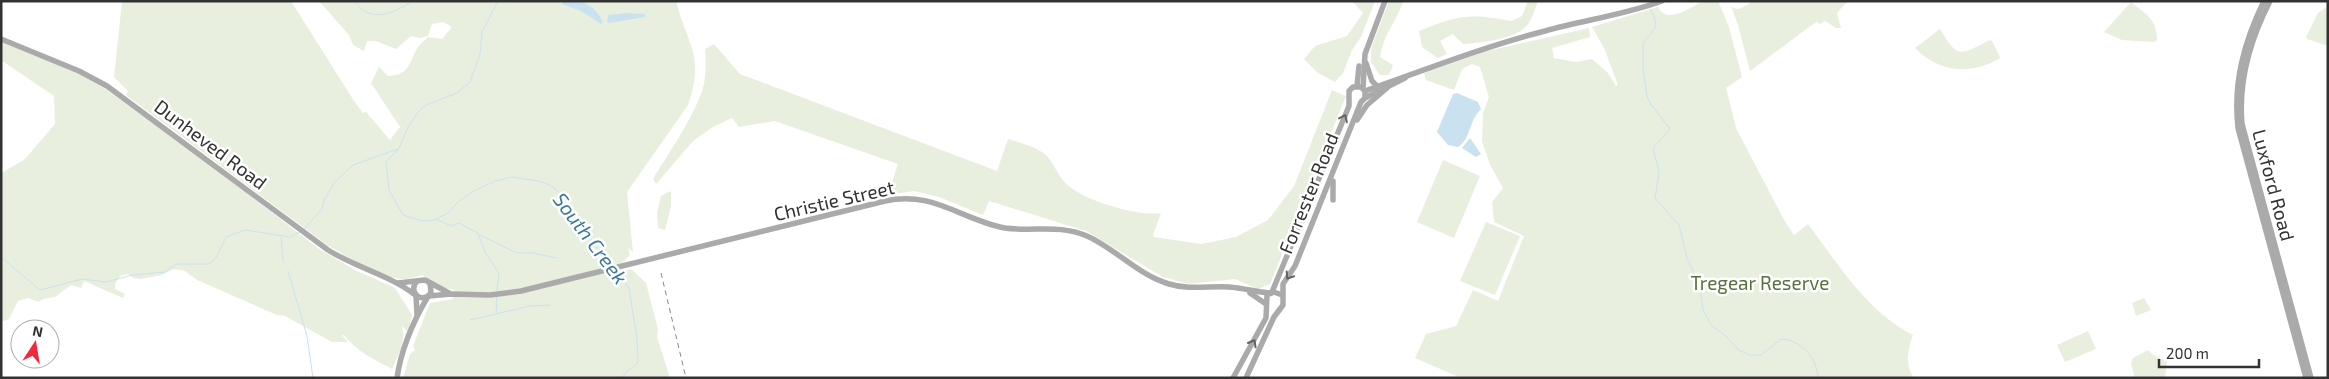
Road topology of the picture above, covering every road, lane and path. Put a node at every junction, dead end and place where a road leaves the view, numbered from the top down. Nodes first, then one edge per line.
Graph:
1 (1384, 1) edge
2 (1662, 1) edge
3 (2264, 1) edge
4 (2270, 1) edge
5 (1, 39) edge
6 (1365, 54) junction
7 (1413, 73) junction
8 (1378, 87) junction
9 (1361, 88) junction
10 (1387, 88) junction
11 (1350, 99) junction
12 (1363, 100) junction
13 (1349, 134) junction
14 (1334, 172) junction
15 (1332, 200) dead end
16 (419, 280) junction
17 (428, 282) junction
18 (398, 283) junction
19 (1242, 289) junction
20 (1271, 293) junction
21 (451, 294) junction
22 (415, 295) junction
23 (1282, 295) junction
24 (428, 297) junction
25 (1267, 305) junction
26 (1279, 309) junction
27 (417, 314) junction
28 (397, 378) edge
29 (1233, 378) edge
30 (1246, 378) edge
31 (2306, 378) edge
32 (2311, 378) edge

1 - 6 main road
1 - 9 main road
2 - 7 main road
3 - 31 main road, Luxford Road
4 - 32 main road, Luxford Road
5 - 18 main road, Dunheved Road
6 - 8 main road
6 - 9 main road
7 - 8 main road
7 - 10 main road
8 - 9 main road
9 - 11 main road, Forrester Road
9 - 12 main road, Forrester Road
10 - 12 main road
10 - 13 main road
11 - 12 main road
20 -> 11 main road, Forrester Road
12 - 13 main road, Forrester Road
13 - 14 main road, Forrester Road
14 - 15 main road
14 -> 23 main road, Forrester Road
16 - 17 main road
16 - 18 main road
16 - 22 main road
17 - 21 main road, Christie Street
17 - 24 main road
18 - 22 main road, Dunheved Road
19 - 20 main road, Christie Street
19 - 21 main road, Christie Street
19 - 25 main road, Christie Street
20 - 23 main road
20 - 25 main road
21 - 24 main road, Christie Street
22 - 24 main road
22 - 27 main road
23 - 26 main road
24 - 27 main road
25 - 26 main road
29 -> 25 main road
26 - 30 main road
27 - 28 main road

